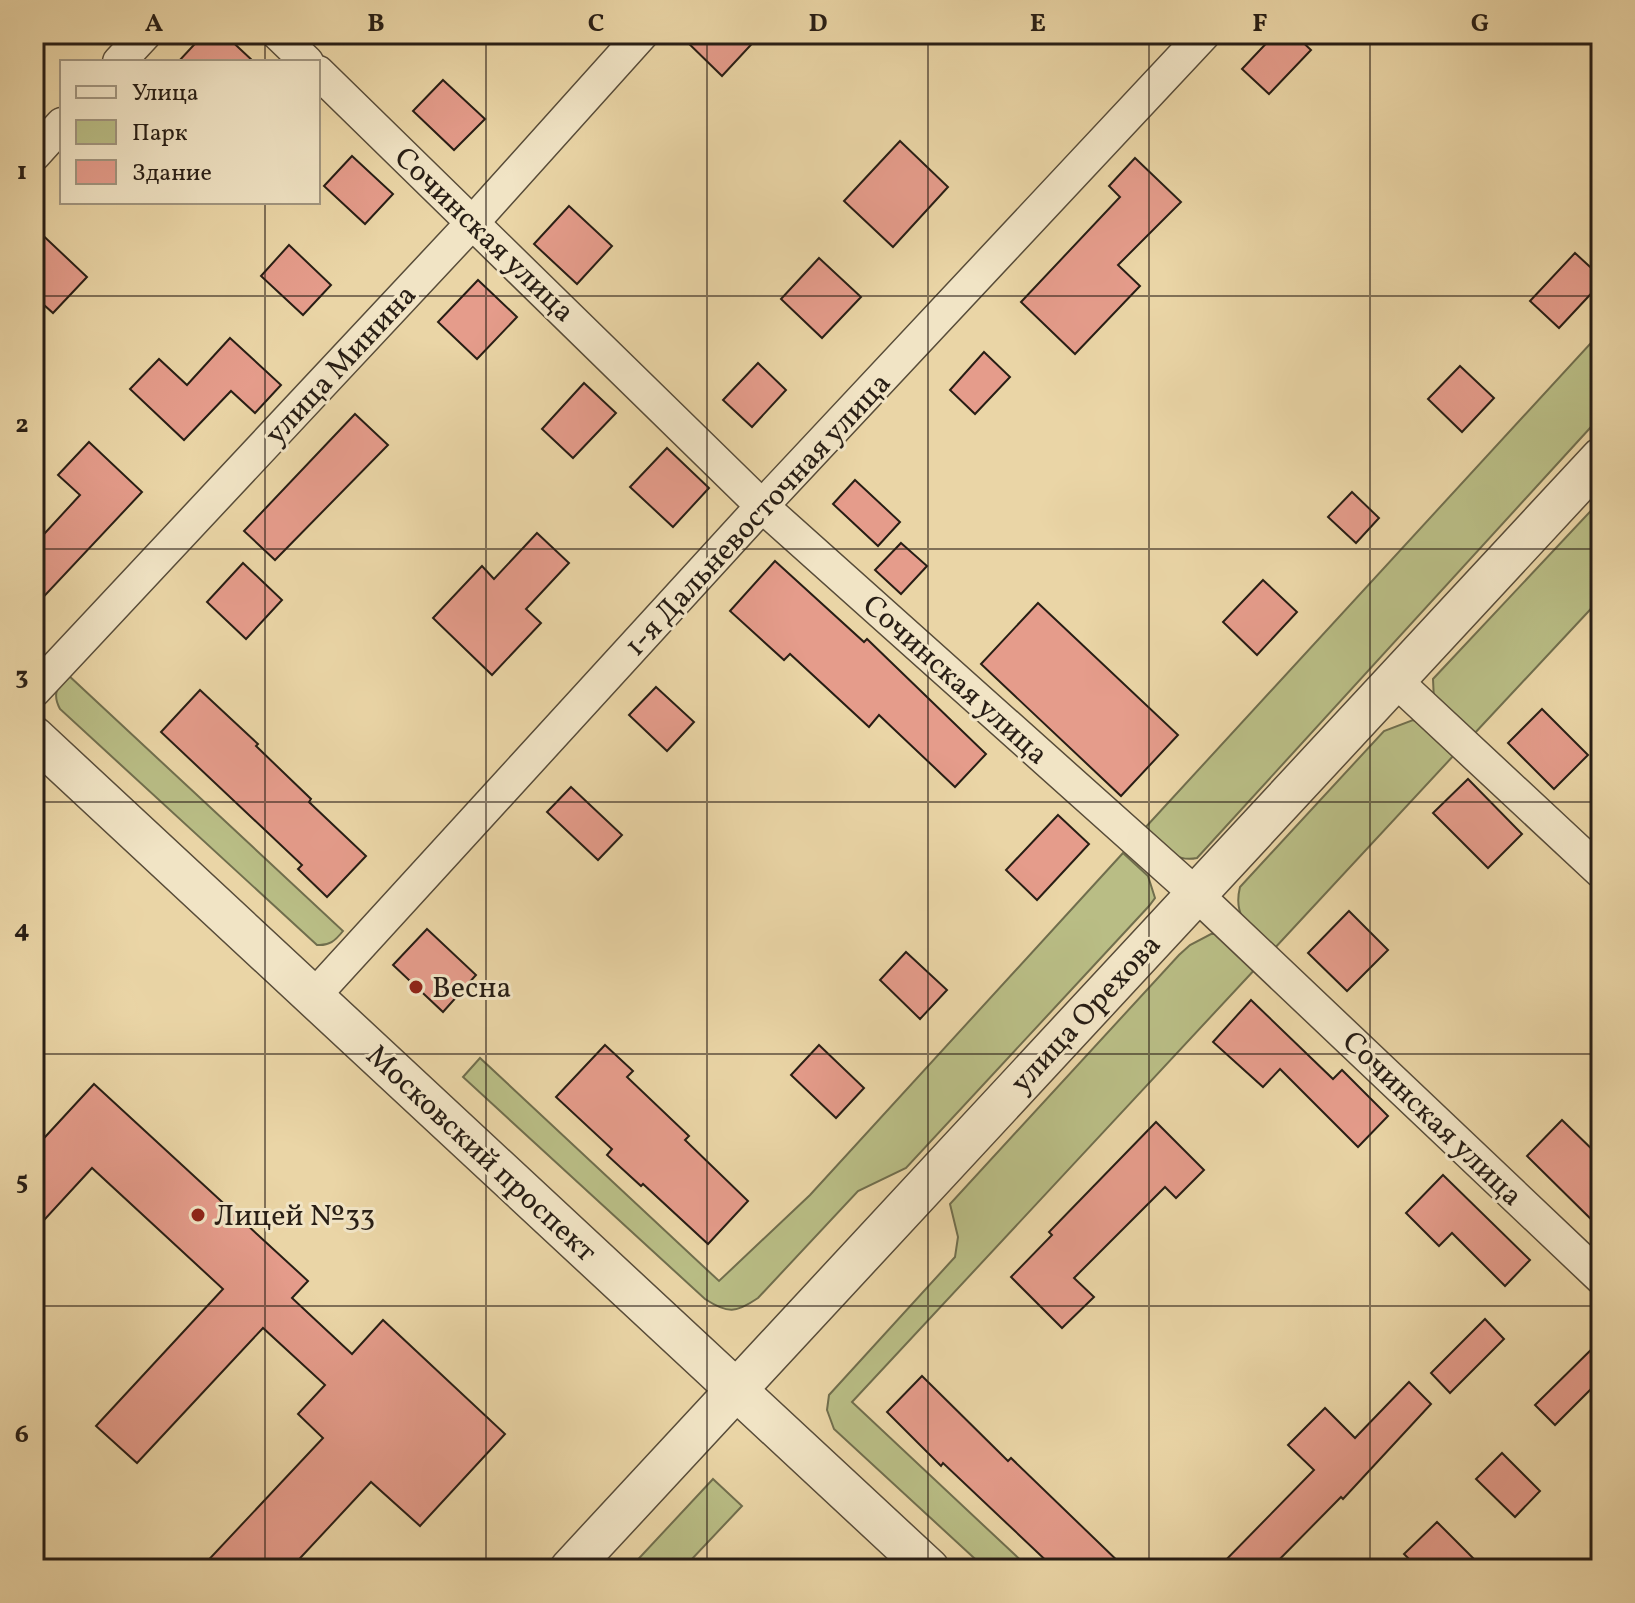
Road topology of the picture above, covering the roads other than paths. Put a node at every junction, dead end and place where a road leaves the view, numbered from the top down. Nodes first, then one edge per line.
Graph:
1 (145, 34) edge
2 (278, 34) edge
3 (642, 34) edge
4 (1204, 34) edge
5 (121, 60) edge
6 (305, 60) edge
7 (320, 74) edge
8 (60, 126) edge
9 (34, 155) edge
10 (473, 222) junction
11 (1601, 458) edge
12 (762, 506) junction
13 (1395, 680) junction
14 (34, 691) edge
15 (34, 737) edge
16 (1601, 872) edge
17 (1196, 894) junction
18 (313, 997) junction
19 (1601, 1278) edge
20 (736, 1390) junction
21 (570, 1569) edge
22 (929, 1569) edge

1 - 5 street
2 - 6 street
3 - 10 street, улица Минина
4 - 12 street, 1-я Дальневосточная улица
7 - 10 street, Сочинская улица
8 - 9 street
10 - 12 street, Сочинская улица
10 - 14 street, улица Минина
11 - 13 street, улица Орехова
12 - 17 street, Сочинская улица
12 - 18 street, 1-я Дальневосточная улица
13 - 16 street
13 - 17 street, улица Орехова
15 - 18 street, Московский проспект
17 - 19 street, Сочинская улица
17 - 20 street, улица Орехова
18 - 20 street, Московский проспект
20 - 21 street, улица Орехова
20 - 22 street, Московский проспект

